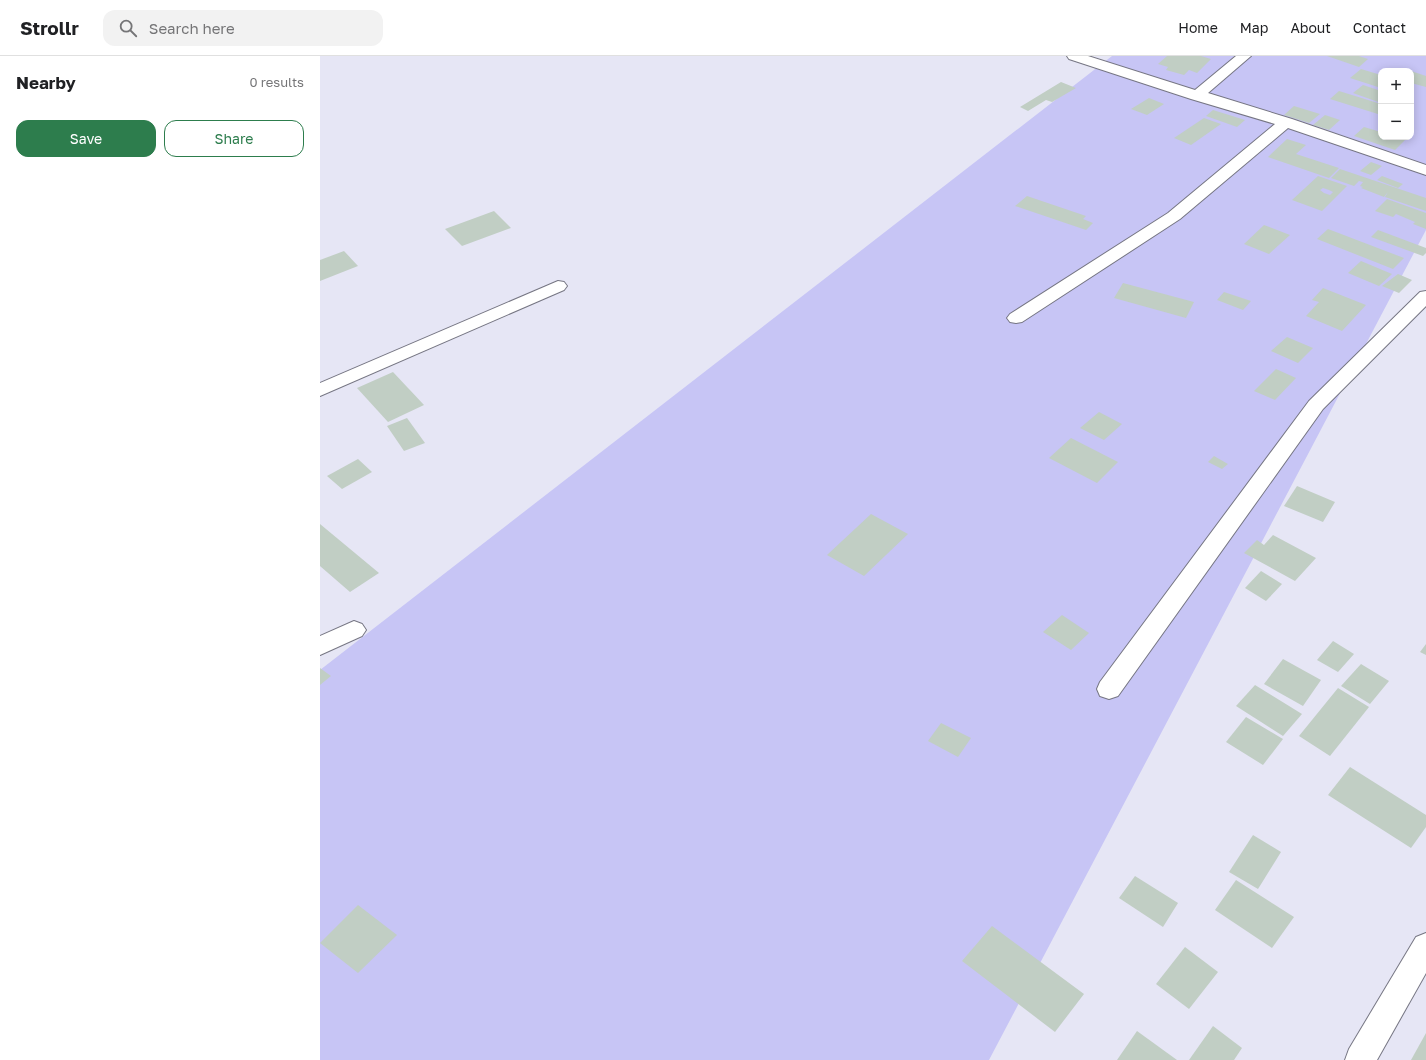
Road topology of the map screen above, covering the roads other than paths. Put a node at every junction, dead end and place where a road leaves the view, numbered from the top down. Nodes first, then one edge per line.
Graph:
1 (1074, 56) edge
2 (1244, 56) edge
3 (1196, 96) junction
4 (1287, 122) junction
5 (1426, 154) edge
6 (1420, 168) edge
7 (558, 286) dead end
8 (1426, 296) edge
9 (1016, 318) dead end
10 (320, 390) edge
11 (354, 630) dead end
12 (320, 646) edge
13 (1108, 688) dead end
14 (1426, 946) edge
15 (1360, 1060) edge

1 - 3 street
2 - 3 street
3 - 4 street
4 - 6 street
4 - 9 street
5 - 6 street
7 - 10 street
8 - 13 street
11 - 12 street
14 - 15 street

